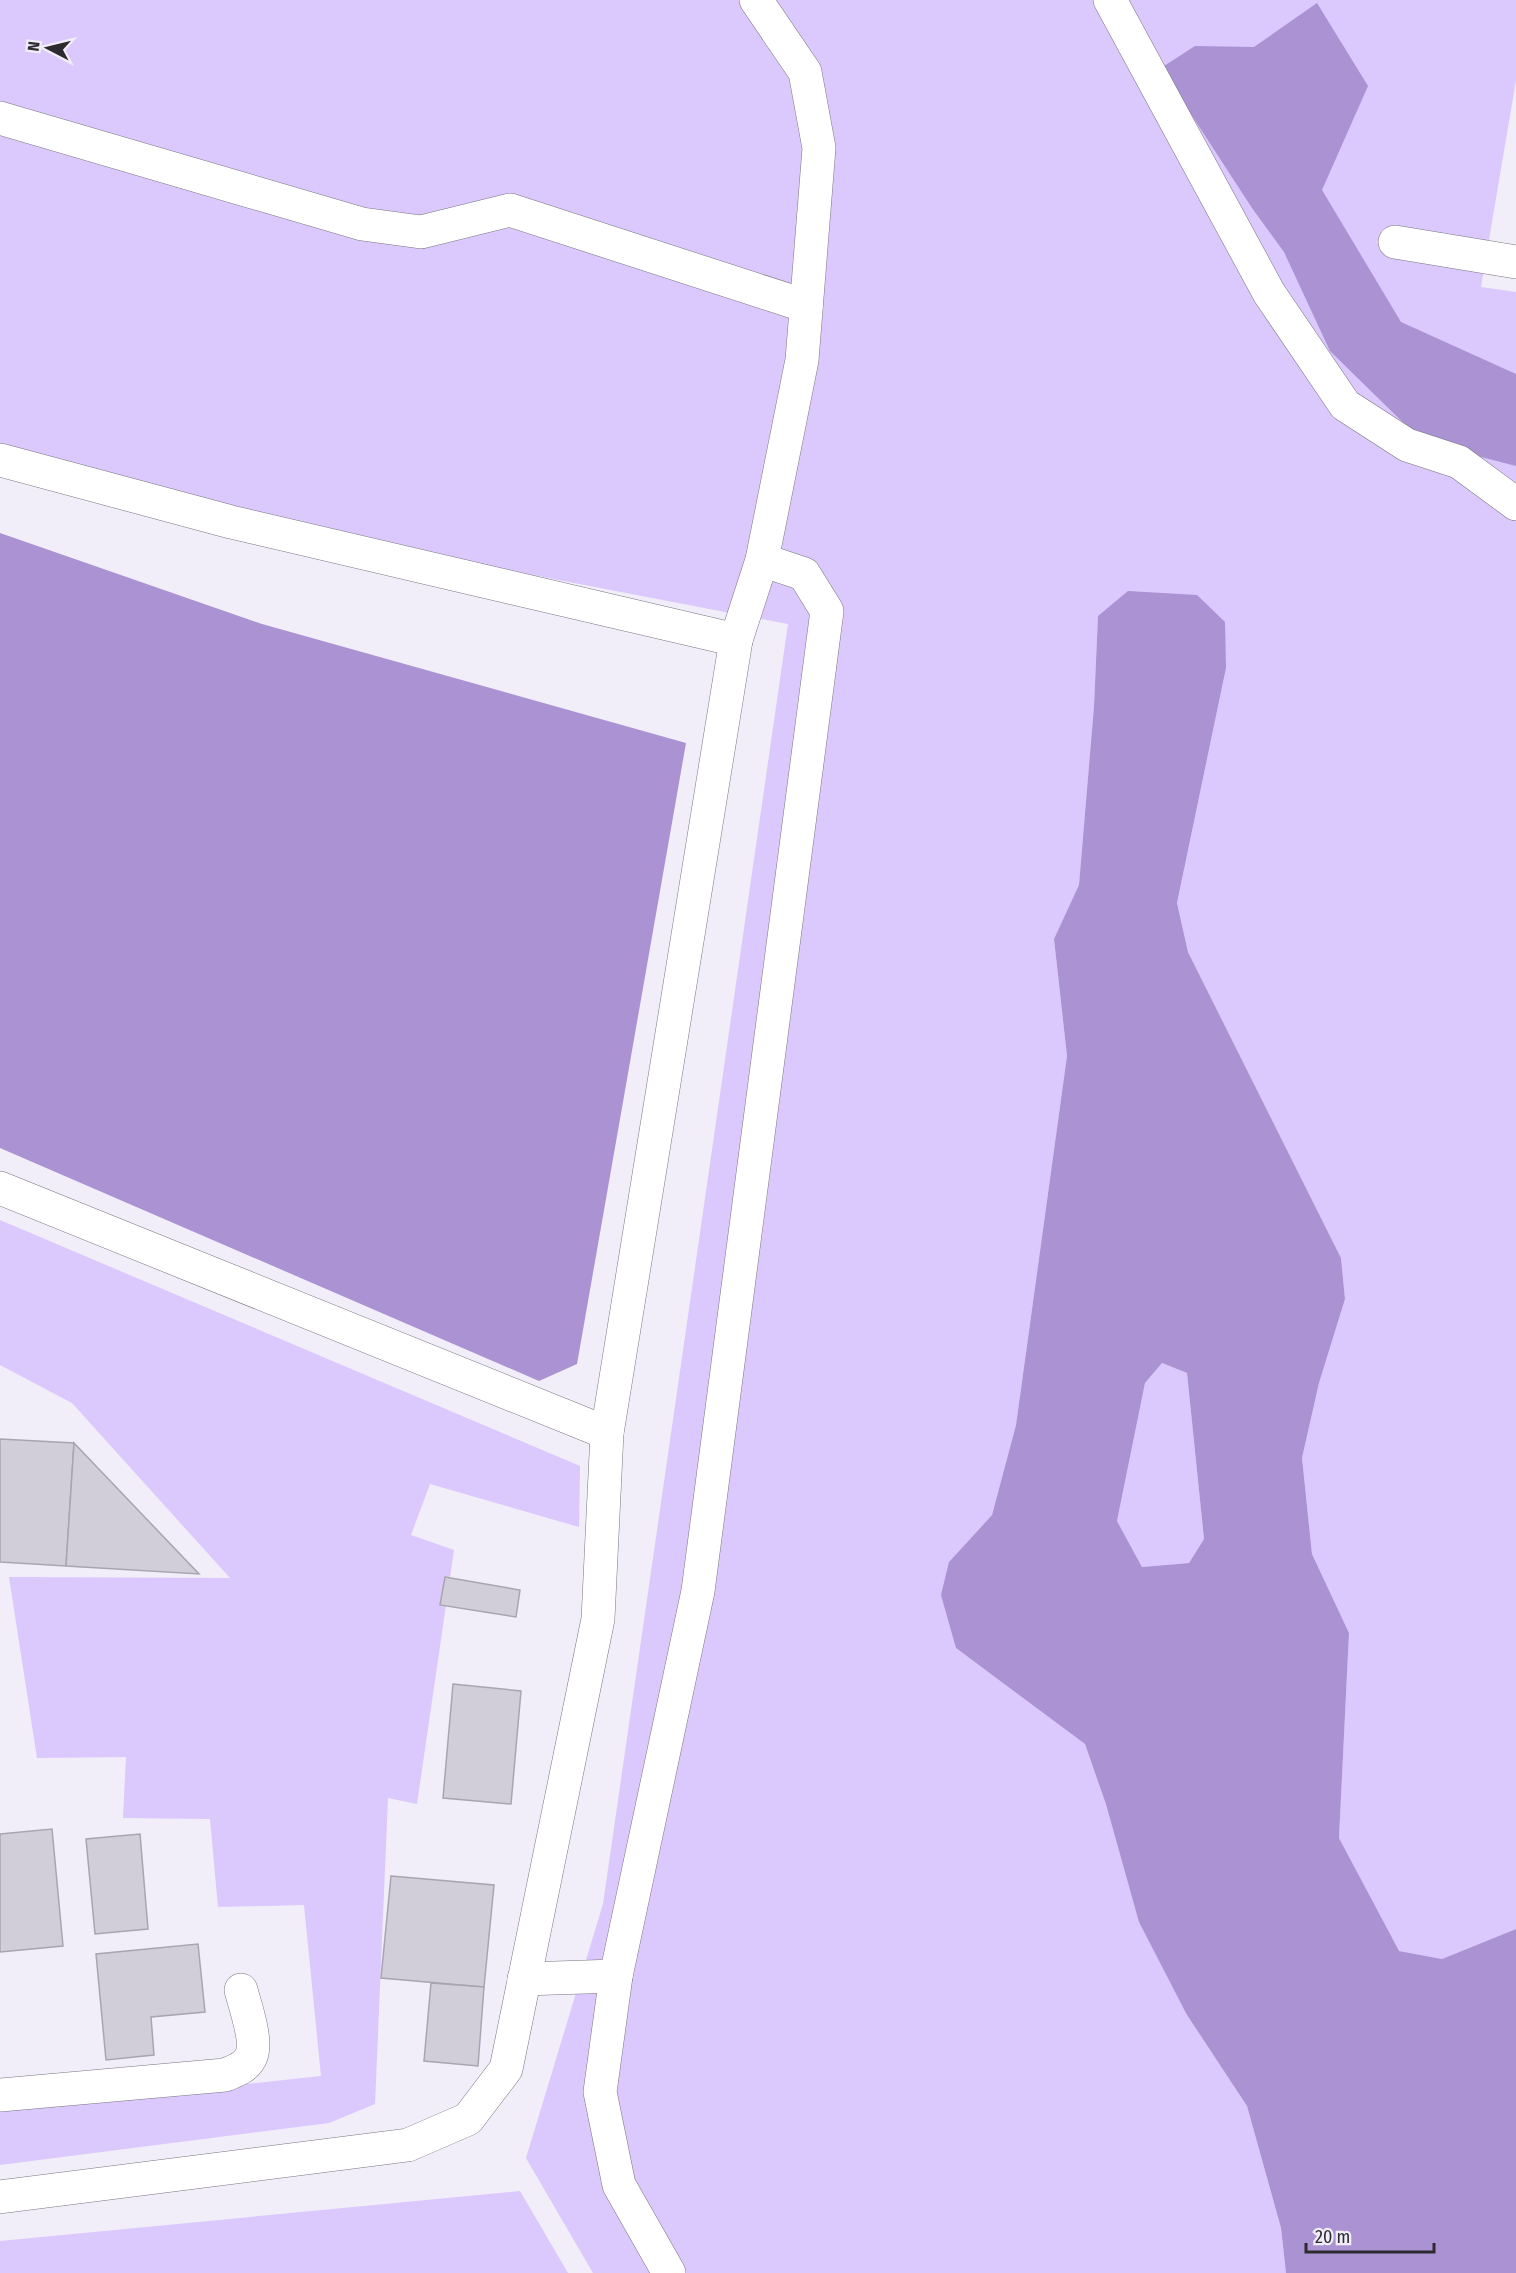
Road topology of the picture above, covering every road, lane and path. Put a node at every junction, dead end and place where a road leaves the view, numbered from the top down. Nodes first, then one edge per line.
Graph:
1 (756, 0) edge
2 (1110, 0) edge
3 (0, 118) edge
4 (1395, 242) dead end
5 (1516, 262) edge
6 (806, 306) junction
7 (0, 460) edge
8 (1516, 504) edge
9 (762, 560) junction
10 (736, 640) junction
11 (0, 1188) edge
12 (607, 1433) junction
13 (616, 1976) junction
14 (524, 1979) junction
15 (241, 1990) dead end
16 (0, 2095) edge
17 (0, 2197) edge
18 (669, 2273) edge

1 - 6 street
2 - 8 street
3 - 6 street
4 - 5 street
6 - 9 street
7 - 10 street
9 - 10 street
9 - 13 street
10 - 12 street
11 - 12 street
12 - 14 street
13 - 14 street
13 - 18 street
14 - 17 street
15 - 16 street

